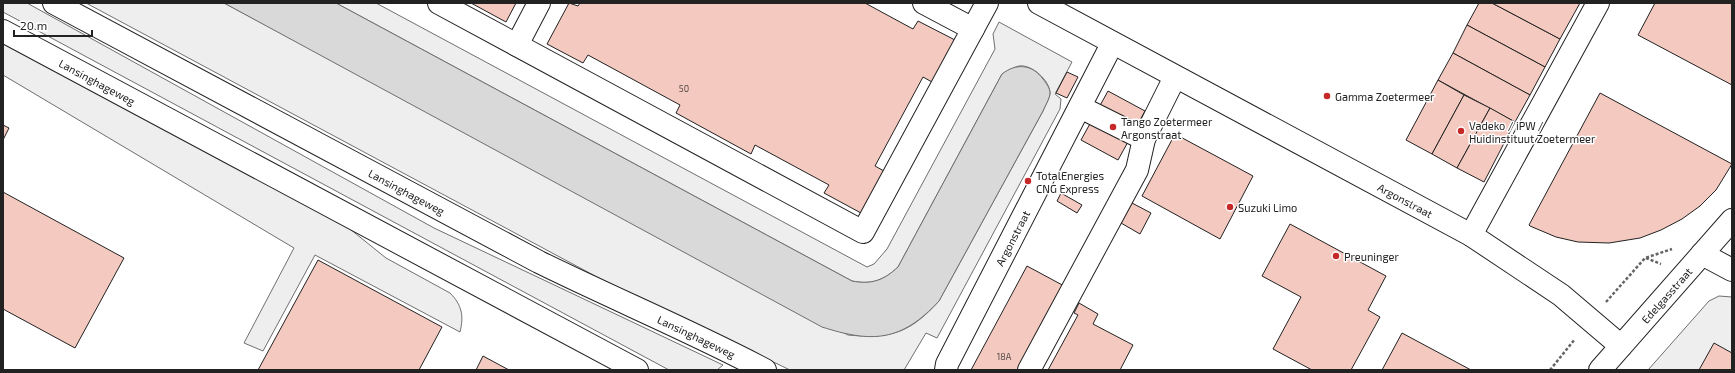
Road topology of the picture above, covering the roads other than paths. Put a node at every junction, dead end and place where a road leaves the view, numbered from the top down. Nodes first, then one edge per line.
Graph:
1 (54, 3) edge
2 (439, 3) edge
3 (539, 3) edge
4 (924, 3) edge
5 (987, 3) edge
6 (1039, 3) edge
7 (1598, 3) edge
8 (973, 29) junction
9 (3, 31) edge
10 (1112, 44) junction
11 (517, 45) junction
12 (1175, 77) junction
13 (1080, 107) junction
14 (1144, 139) junction
15 (1732, 220) edge
16 (1471, 236) junction
17 (1702, 254) junction
18 (1732, 270) edge
19 (1621, 346) junction
20 (751, 368) edge
21 (637, 370) edge
22 (946, 370) edge
23 (1029, 370) edge
24 (1600, 370) edge

1 - 20 street, Lansinghageweg
2 - 11 street
3 - 11 street
4 - 8 street
5 - 8 street
6 - 10 street, Argonstraat
7 - 16 street
8 - 11 street
9 - 21 street, Lansinghageweg
10 - 12 street, Argonstraat
10 - 13 street, Argonstraat
12 - 14 street
12 - 16 street, Argonstraat
13 - 14 street
13 - 22 street, Argonstraat
14 - 23 street
15 - 17 street, Edelgasstraat
16 - 19 street, Argonstraat
17 - 18 street
17 - 19 street, Edelgasstraat
19 - 24 street, Edelgasstraat

